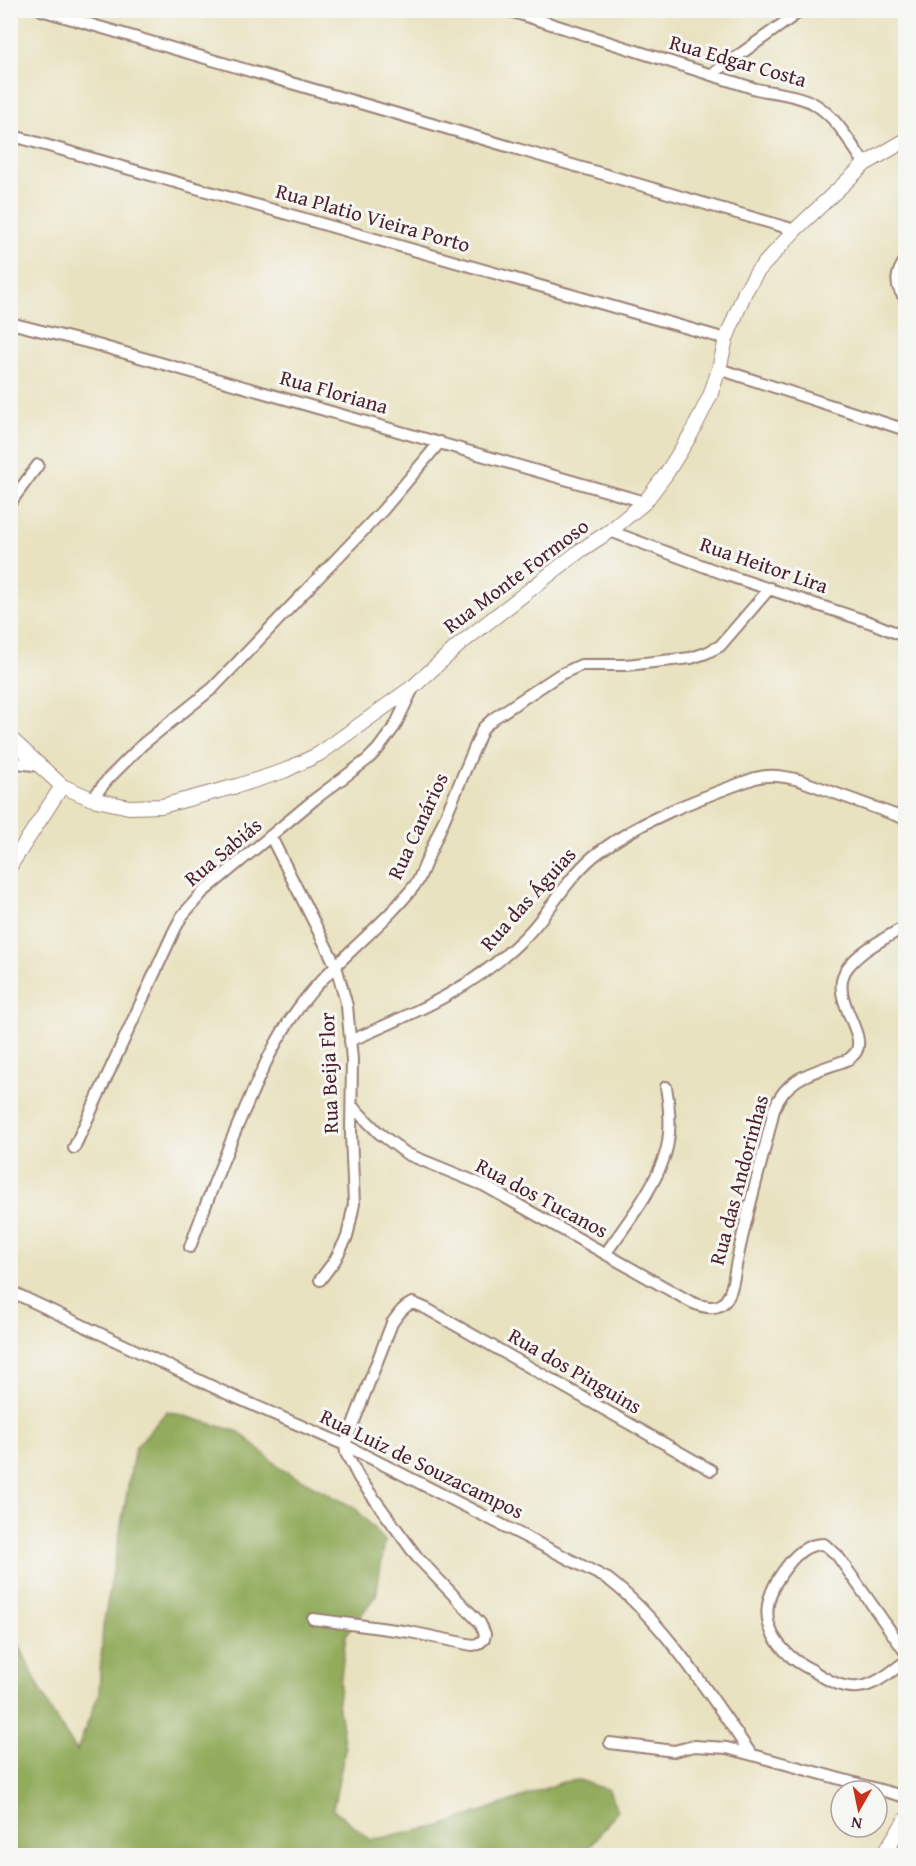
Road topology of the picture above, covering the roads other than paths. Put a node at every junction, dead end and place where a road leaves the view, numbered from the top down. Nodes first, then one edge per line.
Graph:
1 (41, 10) edge
2 (507, 10) edge
3 (802, 10) edge
4 (711, 75) junction
5 (10, 135) edge
6 (906, 140) edge
7 (865, 164) junction
8 (795, 230) junction
9 (906, 259) edge
10 (906, 299) edge
11 (10, 323) edge
12 (726, 339) junction
13 (719, 369) junction
14 (906, 430) edge
15 (440, 442) junction
16 (38, 465) dead end
17 (645, 502) junction
18 (10, 503) edge
19 (610, 531) junction
20 (770, 588) junction
21 (906, 637) edge
22 (414, 686) junction
23 (10, 738) edge
24 (10, 762) edge
25 (41, 766) junction
26 (62, 786) junction
27 (92, 799) junction
28 (906, 819) edge
29 (271, 837) junction
30 (10, 866) edge
31 (906, 926) edge
32 (336, 966) junction
33 (350, 1041) junction
34 (666, 1087) dead end
35 (352, 1106) junction
36 (74, 1148) dead end
37 (190, 1247) dead end
38 (605, 1254) junction
39 (320, 1280) dead end
40 (10, 1291) edge
41 (722, 1304) joint
42 (345, 1445) junction
43 (711, 1470) dead end
44 (313, 1619) dead end
45 (906, 1653) edge
46 (906, 1661) edge
47 (610, 1743) dead end
48 (751, 1754) junction
49 (906, 1797) edge
50 (906, 1819) edge
51 (885, 1851) edge
52 (873, 1856) edge

1 - 8 street
2 - 4 street, Rua Edgar Costa
3 - 4 street
4 - 7 street, Rua Edgar Costa
5 - 12 street, Rua Platio Vieira Porto
6 - 7 street, Rua Monte Formoso
7 - 8 street, Rua Monte Formoso
8 - 12 street, Rua Monte Formoso
9 - 10 street
11 - 15 street, Rua Floriana
12 - 13 street, Rua Monte Formoso
13 - 14 street
13 - 17 street, Rua Monte Formoso
15 - 17 street, Rua Floriana
15 - 27 street
16 - 18 street
17 - 19 street, Rua Monte Formoso
19 - 20 street, Rua Heitor Lira
19 - 22 street, Rua Monte Formoso
20 - 21 street, Rua Heitor Lira
20 - 32 street, Rua Canários
22 - 27 street, Rua Monte Formoso
22 - 29 street, Rua Sabiás
23 - 25 street, Rua Monte Formoso
24 - 25 street
25 - 26 street, Rua Monte Formoso
26 - 27 street, Rua Monte Formoso
26 - 30 street
28 - 33 street, Rua das Águias
29 - 32 street, Rua Beija Flor
29 - 36 street, Rua Sabiás
31 - 41 street, Rua das Andorinhas
32 - 33 street, Rua Beija Flor
32 - 37 street, Rua Canários
33 - 35 street, Rua Beija Flor
34 - 38 street
35 - 38 street, Rua dos Tucanos
35 - 39 street, Rua Beija Flor
38 - 41 street, Rua dos Tucanos
40 - 42 street, Rua Luiz de Souzacampos
42 - 43 street, Rua dos Pinguins
42 - 44 street
42 - 48 street, Rua Luiz de Souzacampos
45 - 46 street
47 - 48 street
48 - 49 street
50 - 51 street
51 - 52 street

